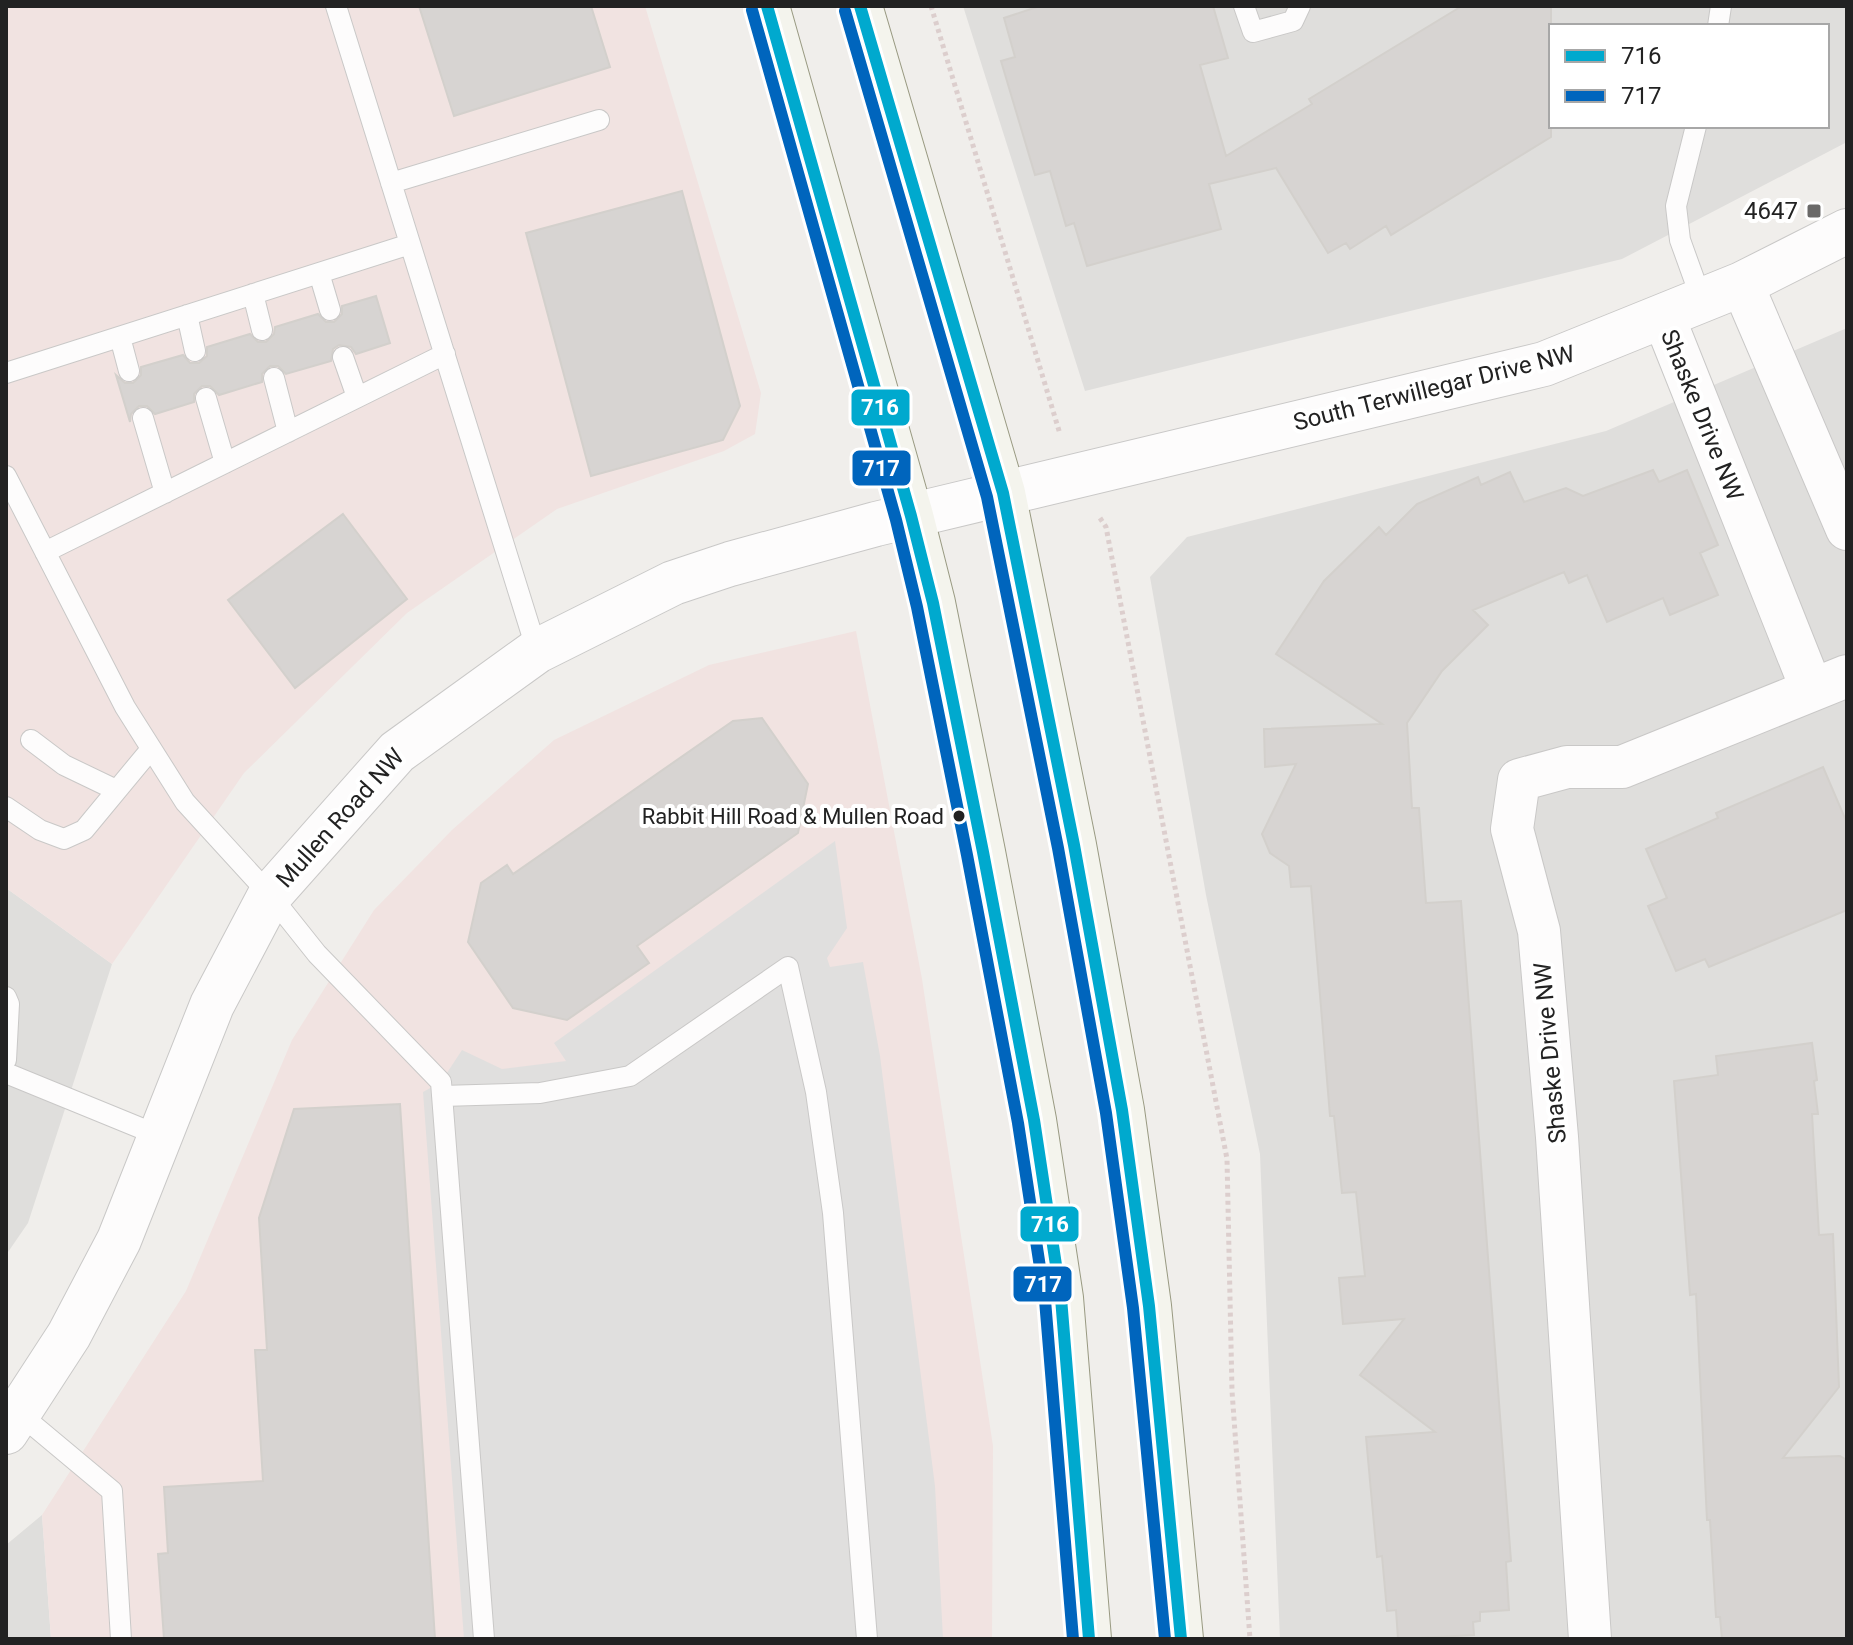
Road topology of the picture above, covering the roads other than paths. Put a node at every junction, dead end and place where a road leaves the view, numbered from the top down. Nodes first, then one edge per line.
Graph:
1 (336, 6) edge
2 (767, 6) edge
3 (860, 6) edge
4 (1244, 6) edge
5 (1300, 6) edge
6 (599, 120) dead end
7 (1696, 128) edge
8 (391, 183) junction
9 (1847, 231) edge
10 (410, 244) junction
11 (319, 273) junction
12 (1742, 284) junction
13 (253, 294) junction
14 (330, 310) dead end
15 (1683, 310) junction
16 (187, 315) junction
17 (262, 330) dead end
18 (120, 337) junction
19 (195, 351) dead end
20 (445, 354) junction
21 (343, 357) dead end
22 (129, 371) dead end
23 (6, 373) edge
24 (274, 378) dead end
25 (357, 397) junction
26 (206, 398) dead end
27 (143, 418) dead end
28 (288, 432) junction
29 (225, 463) junction
30 (6, 476) edge
31 (165, 493) junction
32 (1003, 493) junction
33 (12, 503) edge
34 (911, 516) junction
35 (1847, 529) edge
36 (45, 552) junction
37 (537, 651) junction
38 (1829, 683) edge
39 (31, 740) dead end
40 (151, 749) junction
41 (116, 790) junction
42 (6, 807) edge
43 (270, 895) junction
44 (6, 997) edge
45 (6, 1060) edge
46 (6, 1073) edge
47 (442, 1096) junction
48 (160, 1136) junction
49 (13, 1424) edge
50 (121, 1639) edge
51 (484, 1639) edge
52 (867, 1639) edge
53 (1089, 1639) edge
54 (1181, 1639) edge
55 (1590, 1639) edge

1 - 8 lane
2 - 34 main road
3 - 32 main road
4 - 5 lane
6 - 8 lane
7 - 15 lane
8 - 10 lane
9 - 12 street, South Terwillegar Drive NW
10 - 11 lane
10 - 20 lane
11 - 13 lane
11 - 14 lane
12 - 15 street, South Terwillegar Drive NW
12 - 35 street
13 - 16 lane
13 - 17 lane
15 - 32 street, South Terwillegar Drive NW
15 - 38 street, Shaske Drive NW
16 - 18 lane
16 - 19 lane
18 - 22 lane
18 - 23 lane
20 - 25 lane
20 - 37 lane
21 - 25 lane
24 - 28 lane
25 - 28 lane
26 - 29 lane
27 - 31 lane
28 - 29 lane
29 - 31 lane
30 - 33 lane
31 - 36 lane
32 - 34 street, Mullen Road NW
32 - 54 main road
33 - 36 lane
34 - 37 street, Mullen Road NW
34 - 53 main road
36 - 40 lane
37 - 43 street, Mullen Road NW
38 - 55 street, Shaske Drive NW
39 - 41 lane
40 - 41 lane
40 - 43 lane
41 - 42 lane
43 - 47 lane
43 - 48 street, Mullen Road NW
44 - 45 lane
46 - 48 lane
47 - 51 lane
47 - 52 lane
48 - 49 street, Mullen Road NW
49 - 50 lane

